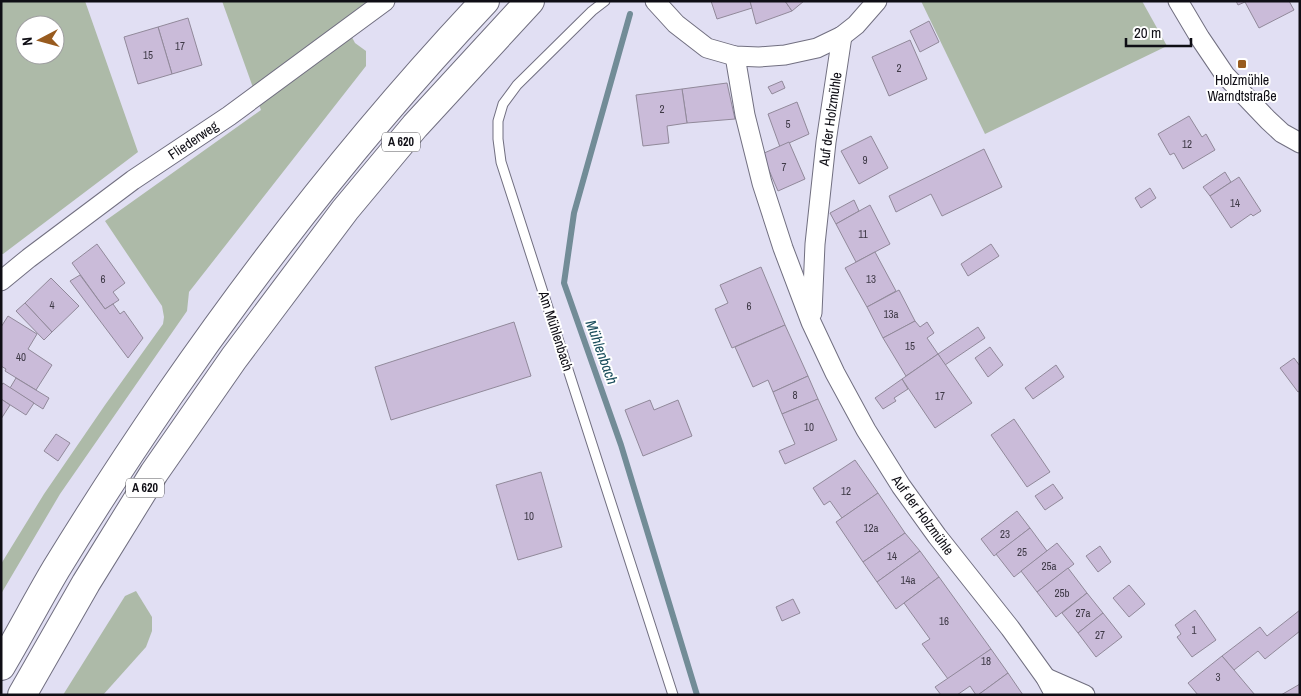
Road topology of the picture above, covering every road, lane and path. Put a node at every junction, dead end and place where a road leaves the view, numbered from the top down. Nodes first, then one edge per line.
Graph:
1 (385, 1) edge
2 (485, 1) edge
3 (530, 1) edge
4 (606, 1) edge
5 (655, 1) edge
6 (877, 1) edge
7 (1178, 1) edge
8 (842, 36) junction
9 (735, 56) junction
10 (1300, 142) edge
11 (1, 281) edge
12 (811, 322) junction
13 (1, 666) edge
14 (1046, 678) junction
15 (22, 695) edge
16 (673, 695) edge
17 (1055, 695) edge
18 (1085, 695) edge

1 - 11 street, Fliederweg
2 - 13 highway, A 620
3 - 15 highway, A 620
4 - 16 lane, Am Mühlenbach
5 - 9 street
6 - 8 street
7 - 10 street
8 - 9 street
8 - 12 street, Auf der Holzmühle
9 - 12 street, Auf der Holzmühle
12 - 14 street, Auf der Holzmühle
14 - 17 street, Auf der Holzmühle
14 - 18 street

